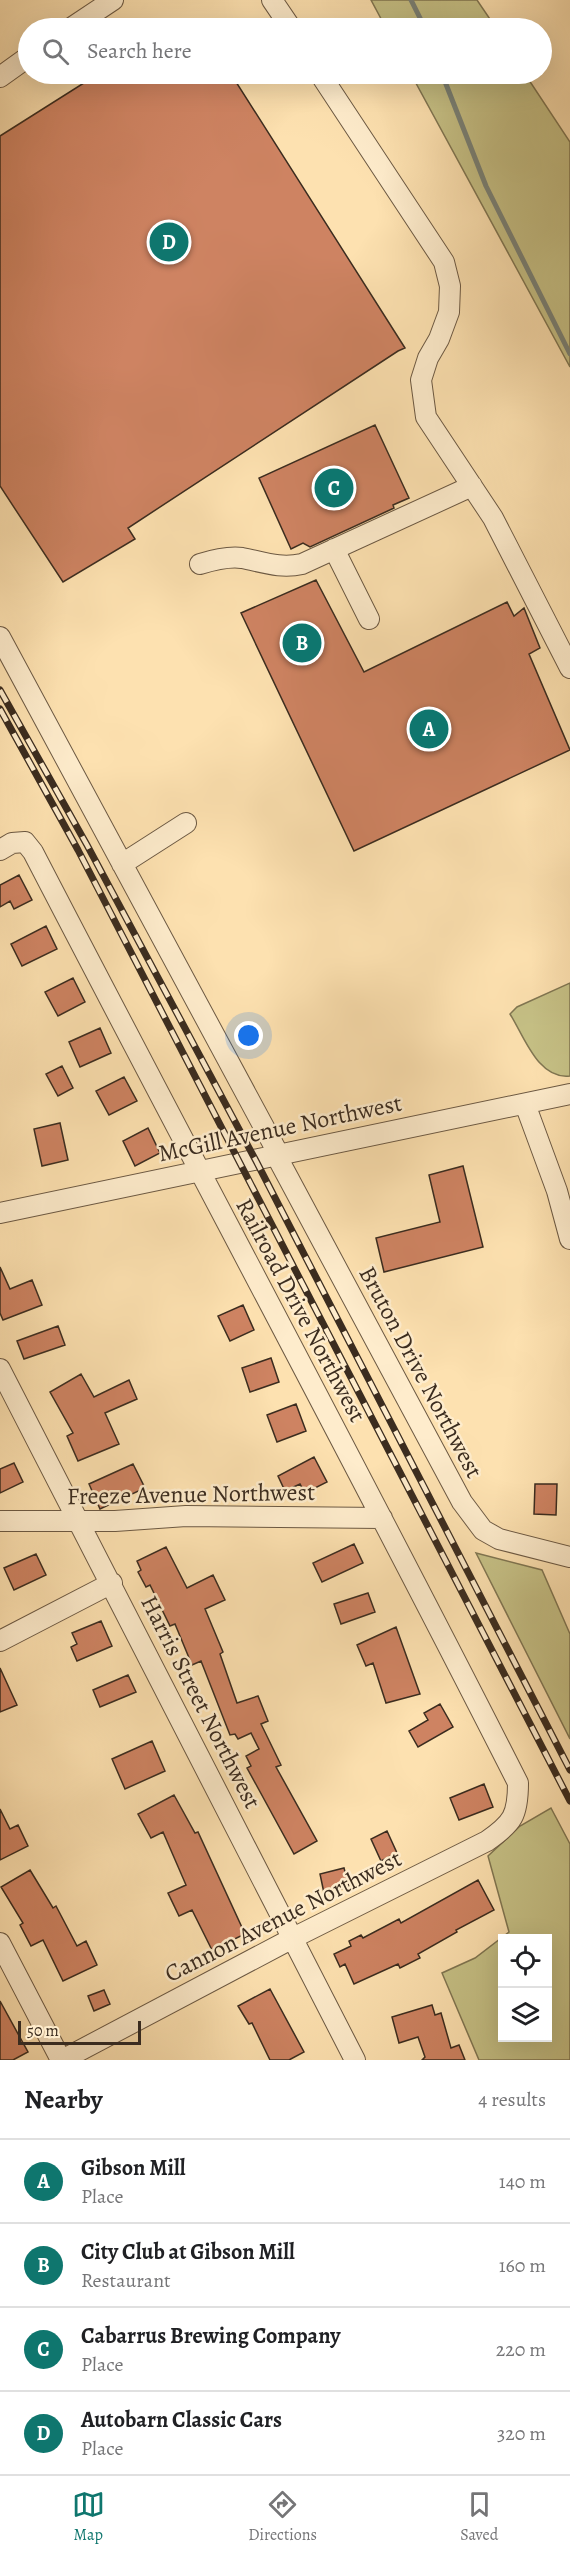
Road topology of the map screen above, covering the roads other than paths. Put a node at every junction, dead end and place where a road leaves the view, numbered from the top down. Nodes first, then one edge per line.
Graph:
1 (113, 0) edge
2 (272, 0) edge
3 (86, 18) edge
4 (284, 18) edge
5 (18, 64) edge
6 (0, 77) edge
7 (327, 84) edge
8 (472, 486) junction
9 (334, 549) junction
10 (200, 564) dead end
11 (369, 619) dead end
12 (0, 636) edge
13 (570, 668) edge
14 (186, 823) dead end
15 (0, 850) edge
16 (123, 864) junction
17 (570, 1094) edge
18 (525, 1104) junction
19 (277, 1155) junction
20 (198, 1170) junction
21 (0, 1213) edge
22 (570, 1239) edge
23 (0, 1369) edge
24 (382, 1518) junction
25 (0, 1521) edge
26 (80, 1521) junction
27 (570, 1557) edge
28 (112, 1583) junction
29 (0, 1641) edge
30 (518, 1806) joint
31 (293, 1938) junction
32 (0, 1943) edge
33 (62, 2060) edge
34 (355, 2060) edge

1 - 3 street
2 - 4 street
5 - 6 street
7 - 8 street
8 - 9 street
8 - 13 street
9 - 10 street
9 - 11 street
12 - 16 street, Bruton Drive Northwest
14 - 16 street
15 - 20 street, Railroad Drive Northwest
16 - 19 street, Bruton Drive Northwest
17 - 18 street, McGill Avenue Northwest
18 - 19 street, McGill Avenue Northwest
18 - 22 street
19 - 20 street, McGill Avenue Northwest
19 - 27 street, Bruton Drive Northwest
20 - 21 street, McGill Avenue Northwest
20 - 24 street, Railroad Drive Northwest
23 - 26 street, Harris Street Northwest
24 - 26 street, Freeze Avenue Northwest
24 - 30 street, Railroad Drive Northwest
25 - 26 street, Freeze Avenue Northwest
26 - 28 street, Harris Street Northwest
28 - 29 street
28 - 31 street, Harris Street Northwest
30 - 31 street, Cannon Avenue Northwest
31 - 33 street, Cannon Avenue Northwest
31 - 34 street, Harris Street Northwest
32 - 33 street

